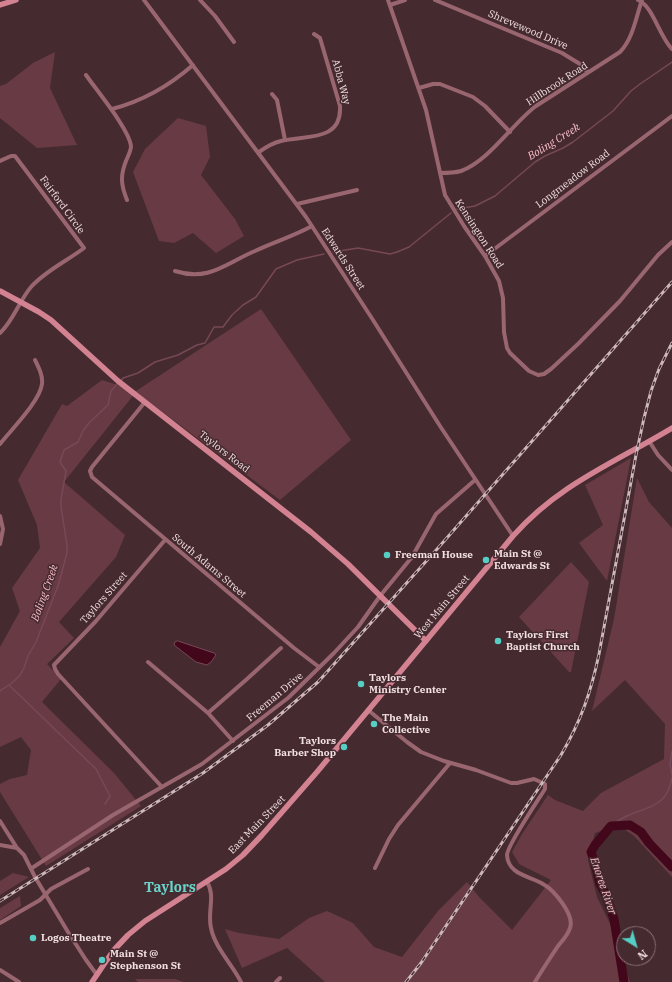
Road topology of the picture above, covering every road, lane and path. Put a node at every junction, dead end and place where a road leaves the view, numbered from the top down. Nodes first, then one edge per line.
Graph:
1 (16, 0) edge
2 (144, 0) edge
3 (200, 0) edge
4 (388, 0) edge
5 (405, 0) edge
6 (435, 0) edge
7 (641, 0) edge
8 (0, 5) edge
9 (390, 5) junction
10 (314, 34) dead end
11 (234, 42) dead end
12 (672, 49) edge
13 (193, 65) junction
14 (588, 72) junction
15 (86, 75) dead end
16 (419, 88) junction
17 (272, 94) dead end
18 (112, 110) junction
19 (672, 116) edge
20 (510, 132) junction
21 (285, 140) junction
22 (259, 152) junction
23 (0, 161) edge
24 (440, 173) junction
25 (357, 190) dead end
26 (127, 200) dead end
27 (297, 204) junction
28 (312, 226) junction
29 (672, 242) edge
30 (484, 256) junction
31 (175, 271) dead end
32 (0, 291) edge
33 (22, 302) junction
34 (0, 333) edge
35 (35, 360) dead end
36 (145, 402) junction
37 (672, 428) edge
38 (649, 441) junction
39 (0, 444) edge
40 (672, 470) edge
41 (475, 480) junction
42 (0, 516) edge
43 (513, 536) junction
44 (165, 540) junction
45 (0, 544) edge
46 (380, 596) junction
47 (426, 641) junction
48 (281, 648) dead end
49 (148, 662) dead end
50 (319, 667) junction
51 (368, 710) junction
52 (208, 713) junction
53 (233, 741) junction
54 (450, 763) junction
55 (162, 787) junction
56 (0, 821) edge
57 (0, 845) edge
58 (17, 848) junction
59 (32, 868) junction
60 (375, 868) dead end
61 (88, 869) dead end
62 (207, 882) junction
63 (45, 894) junction
64 (0, 923) edge
65 (0, 970) edge
66 (97, 975) junction
67 (280, 978) dead end
68 (19, 982) edge
69 (92, 982) edge
70 (241, 982) edge
71 (276, 982) edge
72 (535, 982) edge

1 - 8 street
2 - 13 street, Edwards Street
3 - 11 street
4 - 9 street, Kensington Road
5 - 9 street
6 - 14 street, Shrevewood Drive
7 - 12 street
7 - 14 street, Hillbrook Road
9 - 16 street, Kensington Road
10 - 21 street, Abba Way
13 - 18 street
13 - 22 street, Edwards Street
14 - 20 street, Hillbrook Road
15 - 18 street
16 - 20 street
16 - 24 street, Kensington Road
17 - 21 street
18 - 26 street
19 - 30 street, Longmeadow Road
20 - 24 street, Hillbrook Road
21 - 22 street, Abba Way
22 - 27 street, Edwards Street
23 - 33 street, Fairford Circle
24 - 30 street, Kensington Road
25 - 27 street
27 - 28 street, Edwards Street
28 - 31 street
28 - 41 street, Edwards Street
29 - 30 street, Kensington Road
32 - 33 street, Taylors Road
33 - 34 street
33 - 36 street, Taylors Road
35 - 39 street
36 - 44 street, South Adams Street
36 - 46 street, Taylors Road
37 - 38 street, West Main Street
38 - 40 street
38 - 43 street, West Main Street
41 - 43 street, Edwards Street
41 - 46 street, Freeman Drive
42 - 45 street
43 - 47 street, West Main Street
44 - 50 street, South Adams Street
44 - 55 street, Taylors Street
46 - 47 street, Taylors Road
46 - 50 street, Freeman Drive
47 - 51 street, West Main Street
48 - 52 street
49 - 52 street
50 - 53 street, Freeman Drive
51 - 54 street
51 - 62 street, East Main Street
52 - 53 street
53 - 55 street, Freeman Drive
54 - 60 street
54 - 72 street
55 - 59 street, Freeman Drive
56 - 58 street
57 - 58 street
58 - 59 street
59 - 63 street
61 - 63 street
62 - 66 street, East Main Street
62 - 70 street
63 - 64 street
63 - 66 street
65 - 68 street
66 - 69 street, East Main Street
67 - 71 street

